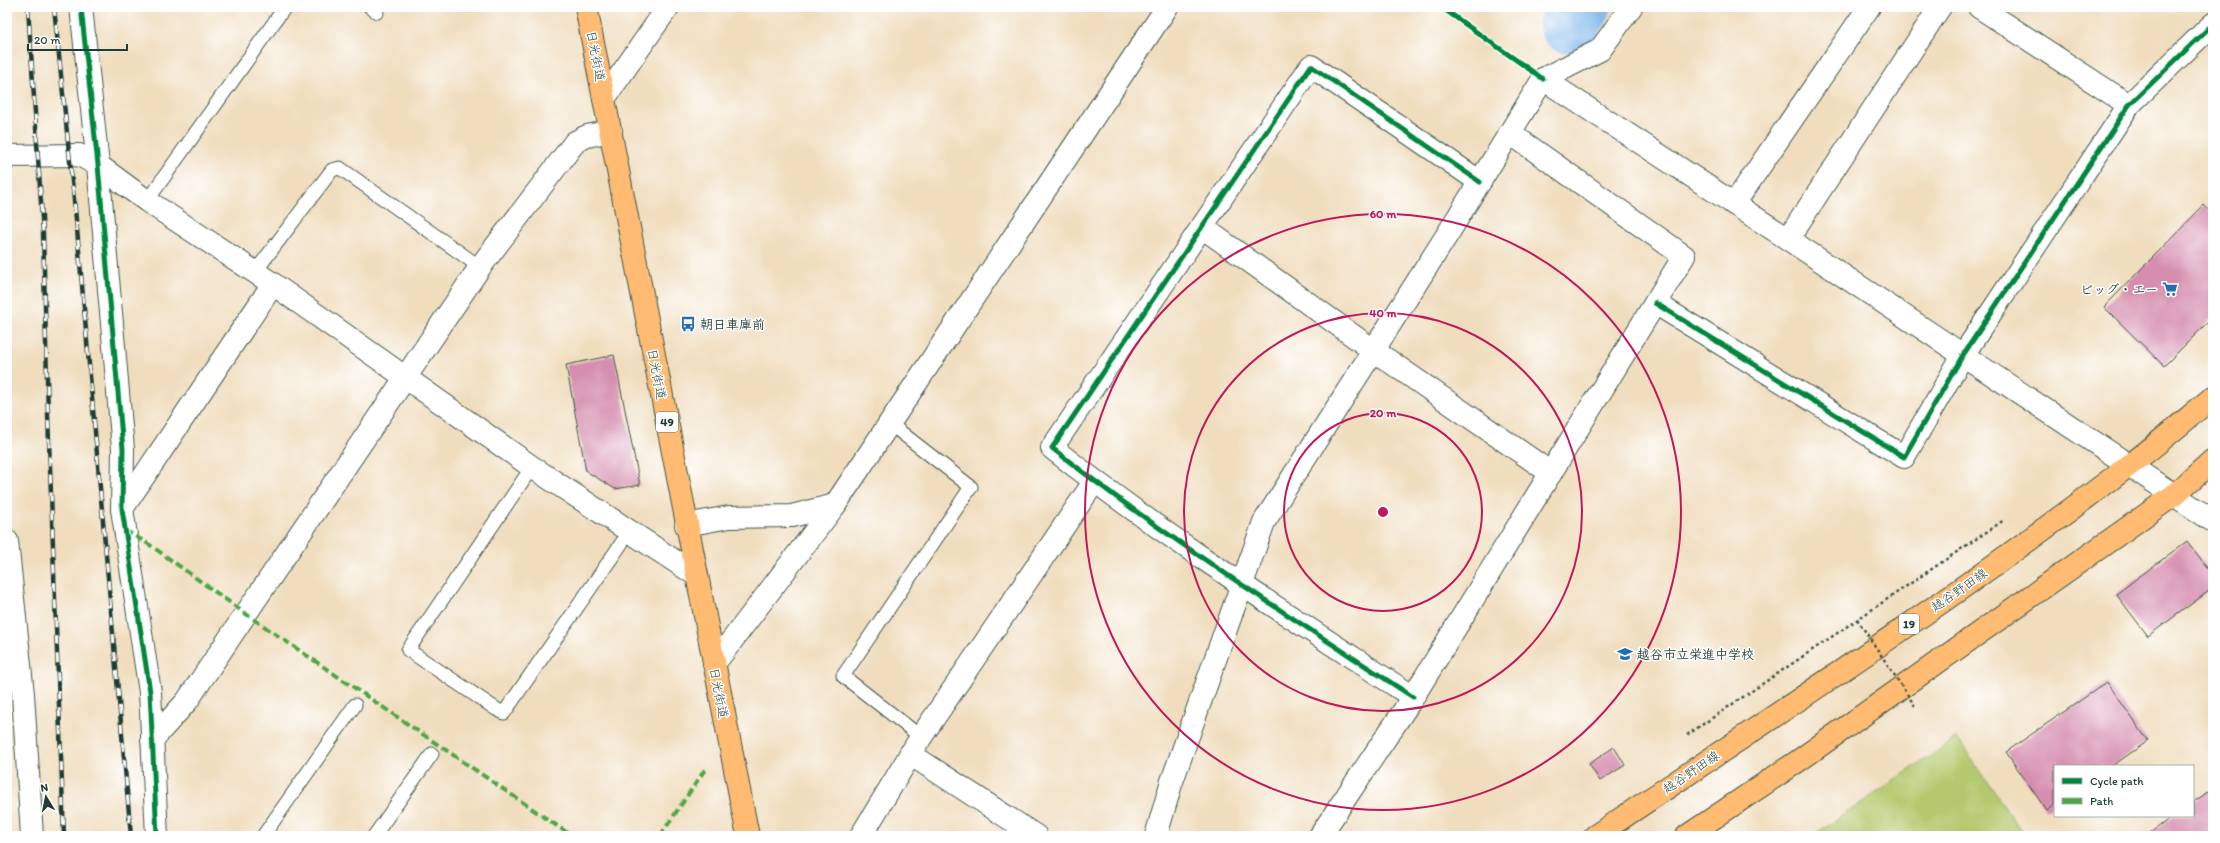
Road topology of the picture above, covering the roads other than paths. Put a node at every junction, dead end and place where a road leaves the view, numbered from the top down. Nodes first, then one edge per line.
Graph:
1 (285, 7) edge
2 (586, 7) edge
3 (668, 7) edge
4 (1167, 7) edge
5 (1631, 7) edge
6 (1869, 7) edge
7 (1940, 7) edge
8 (1979, 7) edge
9 (86, 12) edge
10 (2213, 24) edge
11 (1543, 79) junction
12 (604, 99) junction
13 (2129, 106) junction
14 (611, 131) junction
15 (1510, 133) junction
16 (7, 156) edge
17 (98, 165) junction
18 (1480, 182) junction
19 (147, 201) junction
20 (1734, 204) junction
21 (1202, 227) junction
22 (1788, 239) junction
23 (480, 267) junction
24 (255, 272) junction
25 (273, 284) junction
26 (1655, 303) junction
27 (1373, 350) junction
28 (1963, 355) junction
29 (405, 377) junction
30 (2213, 397) edge
31 (888, 423) junction
32 (2213, 460) edge
33 (532, 466) junction
34 (2128, 466) junction
35 (1551, 473) junction
36 (1094, 482) junction
37 (2174, 495) junction
38 (835, 505) junction
39 (122, 509) junction
40 (2213, 522) edge
41 (686, 525) junction
42 (630, 531) junction
43 (7, 541) edge
44 (696, 576) junction
45 (1242, 585) junction
46 (714, 664) junction
47 (1413, 697) junction
48 (355, 704) dead end
49 (152, 740) junction
50 (916, 746) junction
51 (432, 754) dead end
52 (32, 836) edge
53 (157, 836) edge
54 (263, 836) edge
55 (374, 836) edge
56 (748, 836) edge
57 (861, 836) edge
58 (1036, 836) edge
59 (1156, 836) edge
60 (1320, 836) edge
61 (1595, 836) edge
62 (1687, 836) edge

1 - 19 lane
2 - 12 main road, 日光街道 / 49
3 - 12 street
4 - 31 street
5 - 11 street
6 - 20 street
7 - 22 street
8 - 13 street
9 - 17 street
10 - 13 street
11 - 15 street
11 - 20 street
12 - 14 main road, 日光街道 / 49
13 - 28 street
14 - 23 street
14 - 41 main road, 日光街道 / 49
15 - 18 street
15 - 26 street
16 - 17 street
17 - 19 street
17 - 39 street
18 - 21 street
18 - 27 street
19 - 24 street
20 - 22 street
21 - 27 street
21 - 36 street
22 - 28 street
23 - 24 lane
23 - 29 street
24 - 25 street
25 - 29 street
25 - 39 street
26 - 28 street
26 - 35 street
27 - 35 street
27 - 45 street
28 - 34 street
29 - 33 street
29 - 49 street
30 - 34 main road, 越谷野田線 / 19
31 - 38 street
31 - 50 lane
32 - 37 main road
33 - 42 street
33 - 42 lane
34 - 37 street
34 - 61 main road, 越谷野田線 / 19
35 - 47 street
36 - 45 street
36 - 50 street
37 - 40 street
37 - 62 main road
38 - 41 street
38 - 46 street
39 - 49 street
41 - 44 main road, 日光街道 / 49
42 - 44 street
43 - 52 street
44 - 46 main road, 日光街道 / 49
45 - 47 street
45 - 59 street
46 - 56 main road, 日光街道 / 49
47 - 60 street
48 - 54 lane
49 - 53 street
50 - 57 street
50 - 58 street
51 - 55 lane

